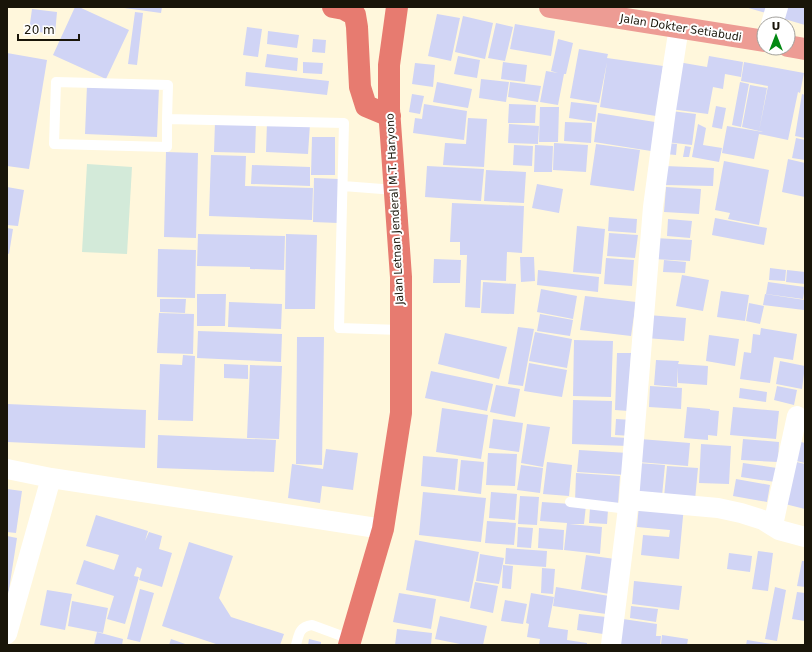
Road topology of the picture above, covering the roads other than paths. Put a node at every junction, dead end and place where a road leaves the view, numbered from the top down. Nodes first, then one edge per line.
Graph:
1 (333, 7) edge
2 (397, 7) edge
3 (550, 7) edge
4 (679, 27) junction
5 (756, 40) edge
6 (390, 116) junction
7 (167, 119) junction
8 (343, 186) junction
9 (395, 190) junction
10 (401, 330) junction
11 (798, 416) dead end
12 (7, 469) edge
13 (51, 478) junction
14 (570, 502) dead end
15 (629, 504) junction
16 (773, 525) junction
17 (383, 529) junction
18 (805, 537) edge
19 (7, 634) edge
20 (350, 642) edge
21 (296, 645) edge
22 (611, 645) edge

1 - 6 highway
2 - 6 highway, Jalan Letnan Jenderal M.T. Haryono
3 - 4 main road, Jalan Dokter Setiabudi
4 - 5 main road, Jalan Dokter Setiabudi
4 - 15 street
6 - 9 highway, Jalan Letnan Jenderal M.T. Haryono
7 - 7 lane
7 - 8 lane
8 - 9 lane
8 - 10 lane
9 - 10 highway, Jalan Letnan Jenderal M.T. Haryono
10 - 17 highway, Jalan Letnan Jenderal M.T. Haryono
11 - 16 street
12 - 13 street
13 - 17 street
13 - 19 street
14 - 15 lane
15 - 16 street
15 - 22 street
16 - 18 street
17 - 20 highway, Jalan Letnan Jenderal M.T. Haryono
20 - 21 lane

